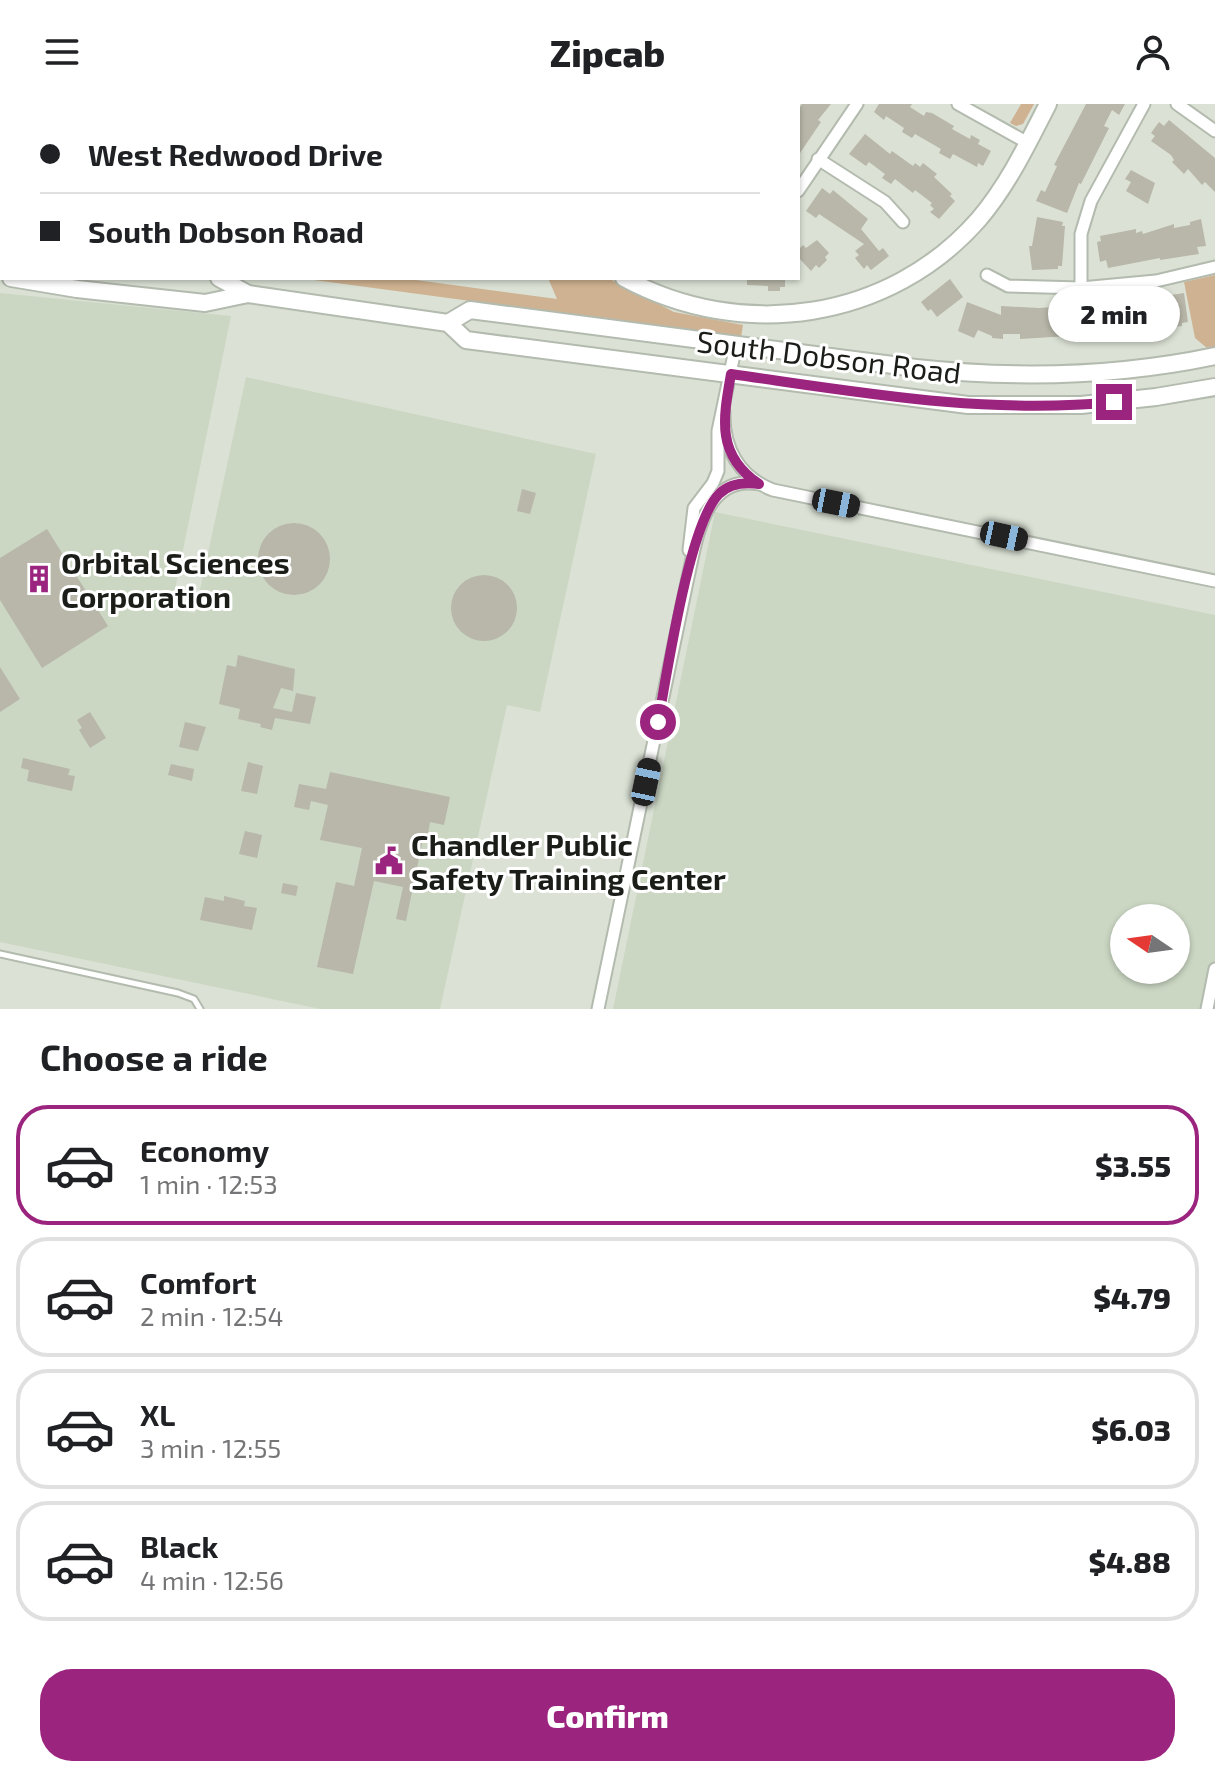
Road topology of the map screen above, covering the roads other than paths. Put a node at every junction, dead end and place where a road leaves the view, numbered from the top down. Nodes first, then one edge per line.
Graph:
1 (857, 104) edge
2 (958, 104) edge
3 (1048, 104) edge
4 (1144, 104) edge
5 (1177, 104) edge
6 (1215, 131) edge
7 (1028, 143) junction
8 (818, 159) junction
9 (800, 188) edge
10 (903, 222) dead end
11 (1215, 267) edge
12 (987, 275) dead end
13 (23, 280) edge
14 (223, 280) edge
15 (629, 280) edge
16 (1081, 288) junction
17 (248, 294) junction
18 (448, 323) junction
19 (736, 345) junction
20 (1215, 356) edge
21 (731, 374) junction
22 (1215, 387) edge
23 (724, 412) junction
24 (759, 484) junction
25 (1215, 581) edge
26 (687, 582) junction
27 (0, 954) edge
28 (1215, 969) edge
29 (200, 1009) edge
30 (598, 1009) edge
31 (1207, 1009) edge

1 - 8 street
2 - 7 street
3 - 7 main road
4 - 16 street
5 - 6 street
7 - 15 main road
8 - 9 street
8 - 10 street
11 - 16 street
12 - 16 street
13 - 17 main road, South Dobson Road
14 - 17 main road, South Dobson Road
17 - 18 main road, South Dobson Road
18 - 19 main road, South Dobson Road
18 - 21 main road, South Dobson Road
19 - 20 main road, South Dobson Road
19 - 21 street
21 - 22 main road, South Dobson Road
21 - 23 street
23 - 24 street
23 - 26 street
24 - 25 street
24 - 26 street
26 - 30 street
27 - 29 lane
28 - 31 street

